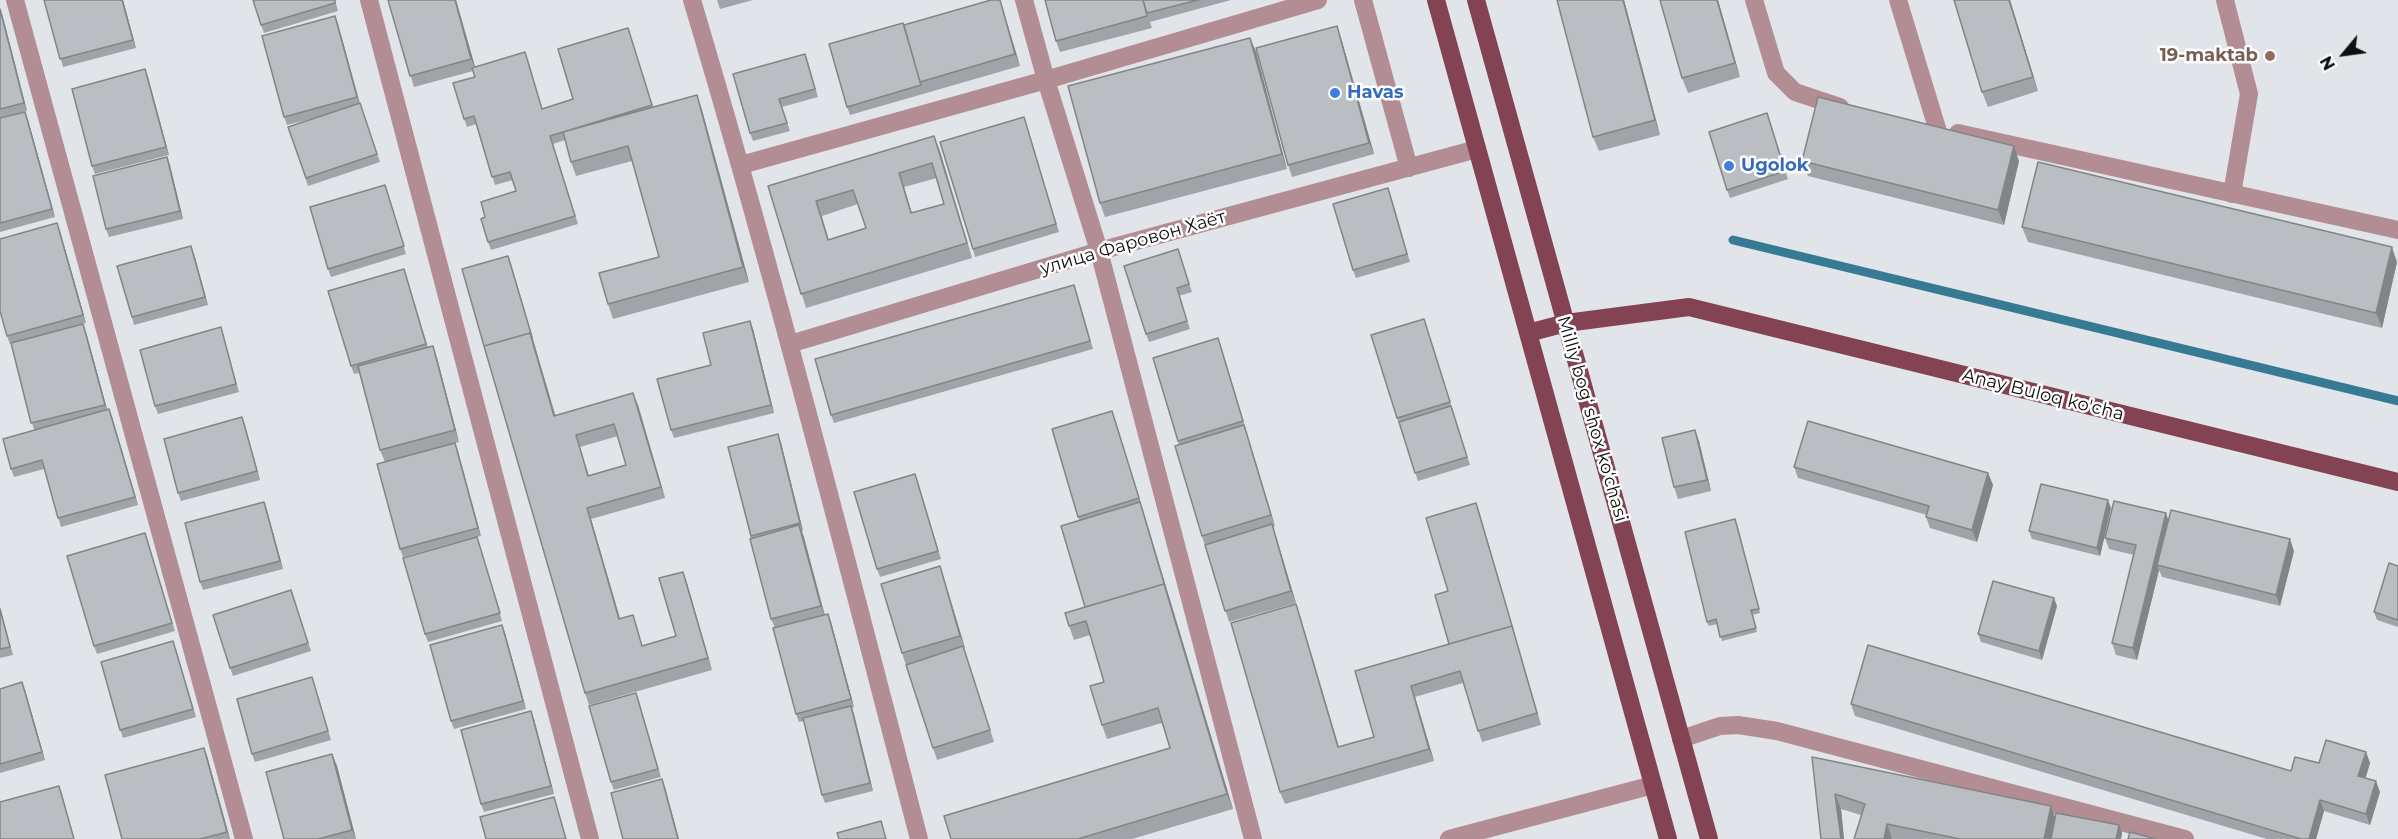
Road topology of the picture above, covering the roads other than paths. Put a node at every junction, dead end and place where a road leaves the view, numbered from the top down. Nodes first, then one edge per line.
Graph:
1 (15, 0) edge
2 (369, 0) edge
3 (692, 0) edge
4 (1024, 0) edge
5 (1318, 0) edge
6 (1362, 0) edge
7 (1436, 0) edge
8 (1476, 0) edge
9 (1754, 0) edge
10 (1898, 0) edge
11 (2226, 0) edge
12 (1046, 80) junction
13 (1859, 111) edge
14 (1915, 123) edge
15 (1937, 128) junction
16 (1477, 148) junction
17 (741, 165) junction
18 (1408, 168) junction
19 (2232, 194) junction
20 (2398, 230) edge
21 (1099, 251) junction
22 (1566, 323) junction
23 (1528, 333) junction
24 (790, 344) junction
25 (2398, 482) edge
26 (1681, 739) junction
27 (1653, 785) junction
28 (244, 839) edge
29 (590, 839) edge
30 (919, 839) edge
31 (1253, 839) edge
32 (1449, 839) edge
33 (1668, 839) edge
34 (1709, 839) edge
35 (2185, 839) edge

1 - 28 street
2 - 29 street
3 - 17 street
4 - 12 street
5 - 12 street
6 - 18 street
7 - 16 main road, Milliy bog‘ shox ko‘chasi
8 - 22 main road, Milliy bog‘ shox ko‘chasi
9 - 13 street
10 - 15 street
11 - 19 street
12 - 17 street
12 - 21 street
14 - 15 street
15 - 19 street
16 - 18 street, улица Фаровон Хаёт
16 - 23 main road, Milliy bog‘ shox ko‘chasi
17 - 24 street
18 - 21 street, улица Фаровон Хаёт
19 - 20 street
21 - 24 street, улица Фаровон Хаёт
21 - 31 street
22 - 23 main road
22 - 25 main road, Anay Buloq ko'cha
22 - 26 main road, Milliy bog‘ shox ko‘chasi
23 - 27 main road, Milliy bog‘ shox ko‘chasi
24 - 30 street
26 - 34 main road, Milliy bog‘ shox ko‘chasi
26 - 35 street
27 - 32 street
27 - 33 main road, Milliy bog‘ shox ko‘chasi

